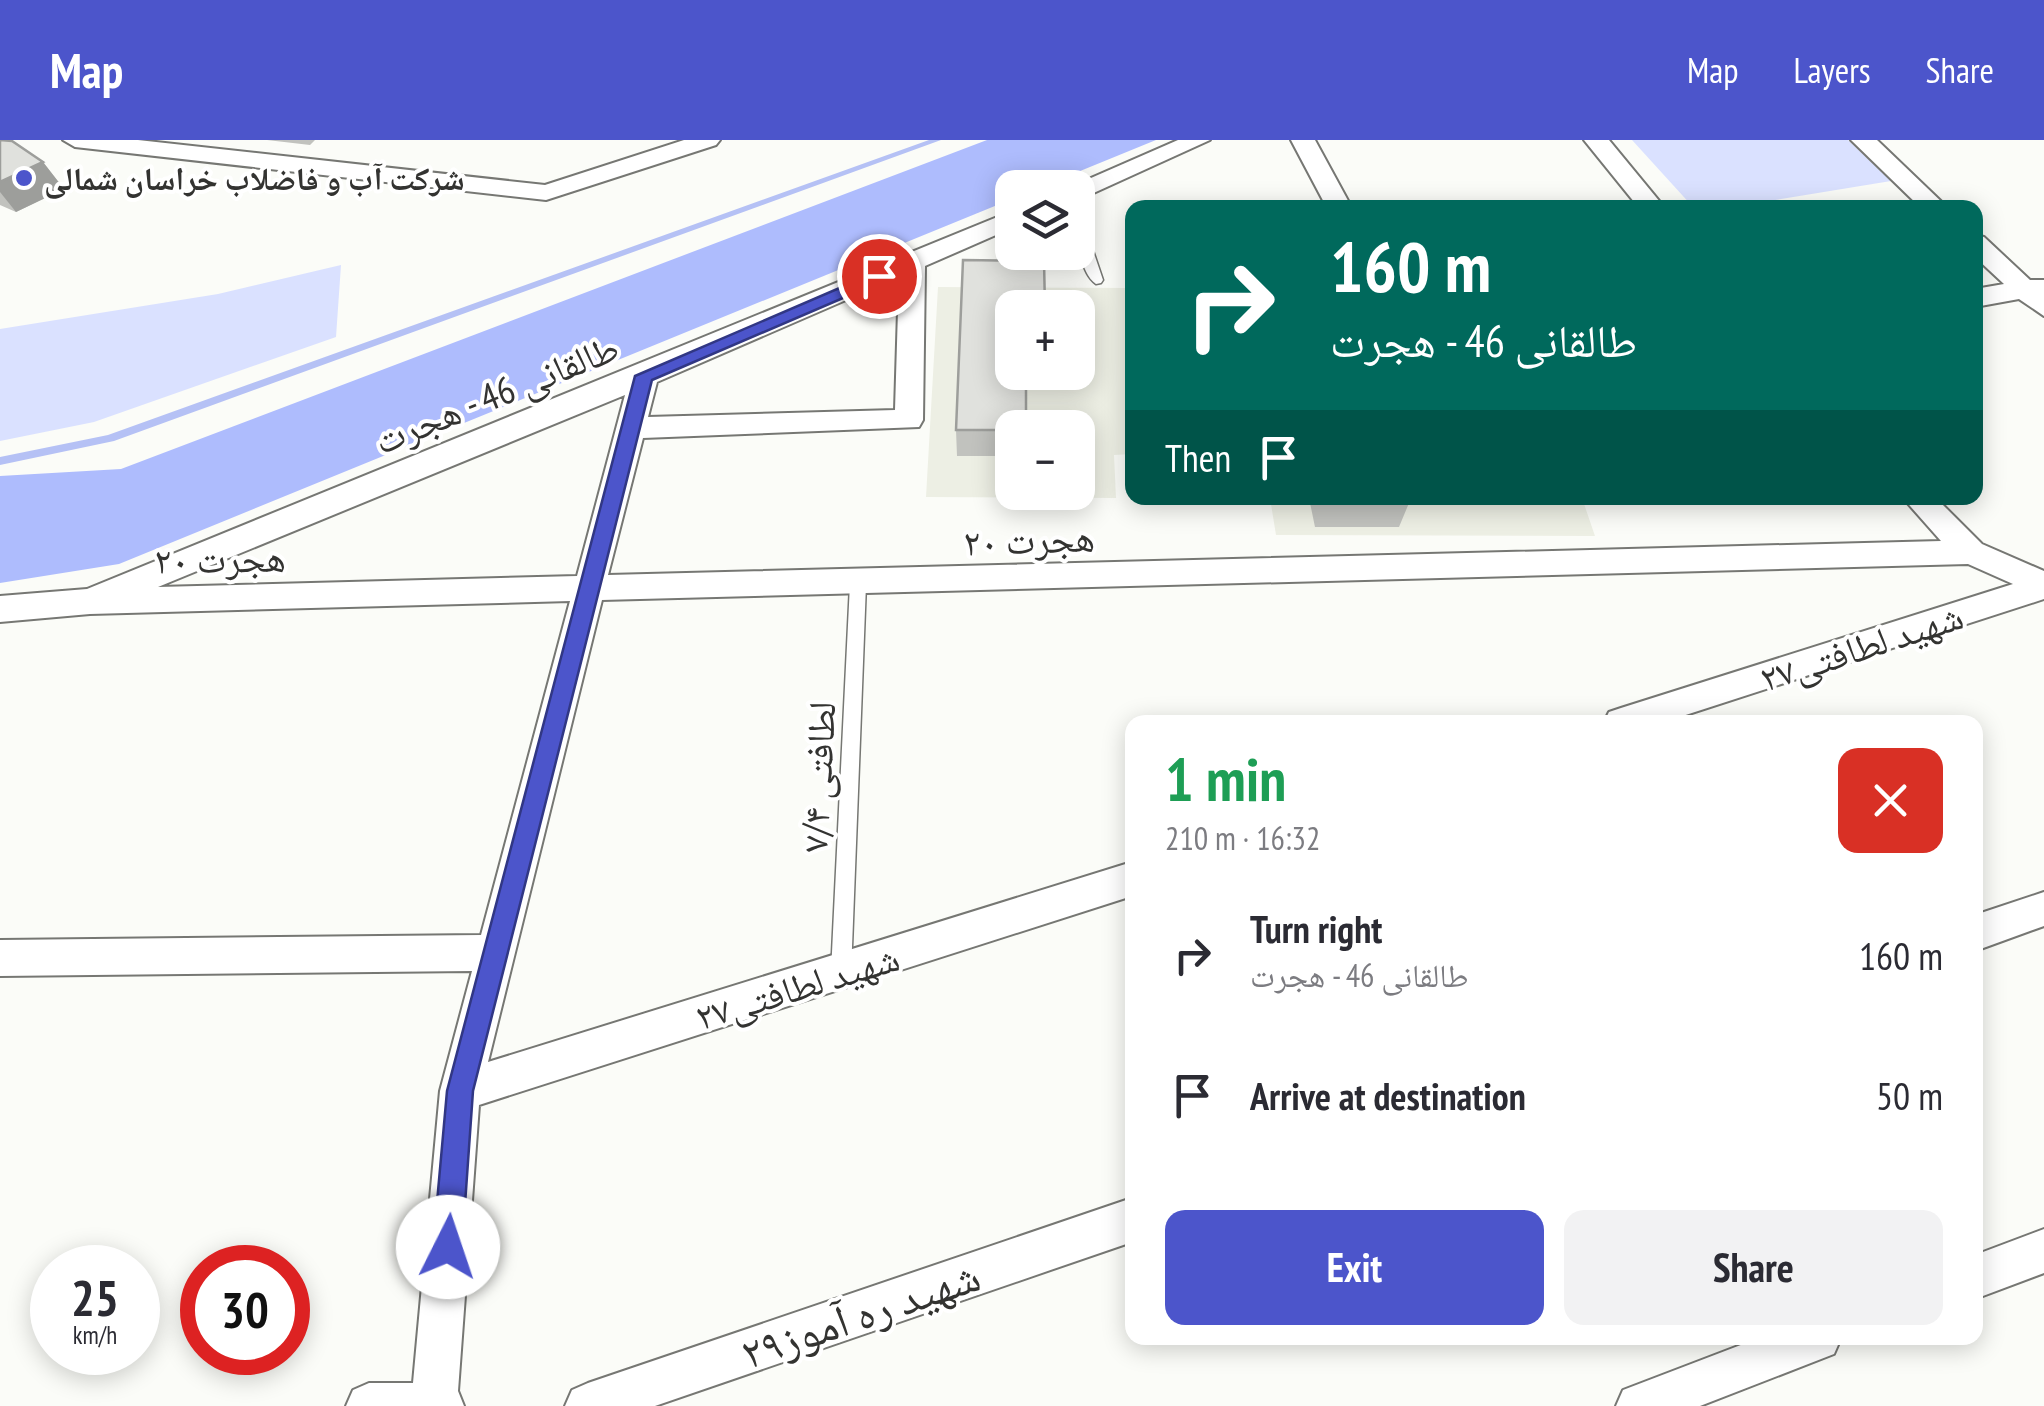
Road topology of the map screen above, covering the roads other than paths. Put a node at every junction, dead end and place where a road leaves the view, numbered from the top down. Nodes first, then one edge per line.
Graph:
1 (75, 140) edge
2 (708, 140) edge
3 (1198, 140) edge
4 (1303, 140) edge
5 (1596, 140) edge
6 (1864, 140) edge
7 (1095, 184) edge
8 (1336, 200) edge
9 (1646, 200) edge
10 (1928, 200) edge
11 (995, 226) edge
12 (1983, 250) edge
13 (912, 262) junction
14 (1093, 270) edge
15 (1096, 280) dead end
16 (2038, 294) edge
17 (1983, 297) edge
18 (644, 376) junction
19 (630, 428) junction
20 (1925, 505) edge
21 (1971, 552) junction
22 (858, 584) junction
23 (2044, 586) edge
24 (589, 590) junction
25 (90, 601) junction
26 (0, 609) edge
27 (1643, 715) edge
28 (1125, 881) edge
29 (2044, 909) edge
30 (1983, 930) edge
31 (496, 952) junction
32 (0, 958) edge
33 (841, 972) junction
34 (460, 1091) junction
35 (1125, 1222) edge
36 (2044, 1250) edge
37 (1983, 1274) edge
38 (1800, 1345) edge
39 (438, 1405) edge
40 (369, 1406) edge
41 (588, 1406) edge
42 (1639, 1406) edge

1 - 2 street
3 - 7 street
4 - 8 street
5 - 9 street
6 - 10 street
11 - 13 street, طالقانی 46 - هجرت
12 - 16 street
13 - 18 street, طالقانی 46 - هجرت
13 - 19 street
14 - 15 lane
16 - 17 street
18 - 19 street
18 - 25 street, طالقانی 46 - هجرت
19 - 24 street
20 - 21 street
21 - 22 street, هجرت ۲۰
21 - 23 street
22 - 24 street, هجرت ۲۰
22 - 33 lane, لطافتی ۷/۴
23 - 27 street, شهید لطافتی۲۷
24 - 25 street, هجرت ۲۰
24 - 31 street
25 - 26 street, طالقانی 46 - هجرت
28 - 33 street, شهید لطافتی۲۷
29 - 30 street
31 - 32 street
31 - 34 street
33 - 34 street, شهید لطافتی۲۷
34 - 39 street
35 - 41 street, شهید ره آموز۲۹
36 - 37 street
38 - 42 street
39 - 40 street

